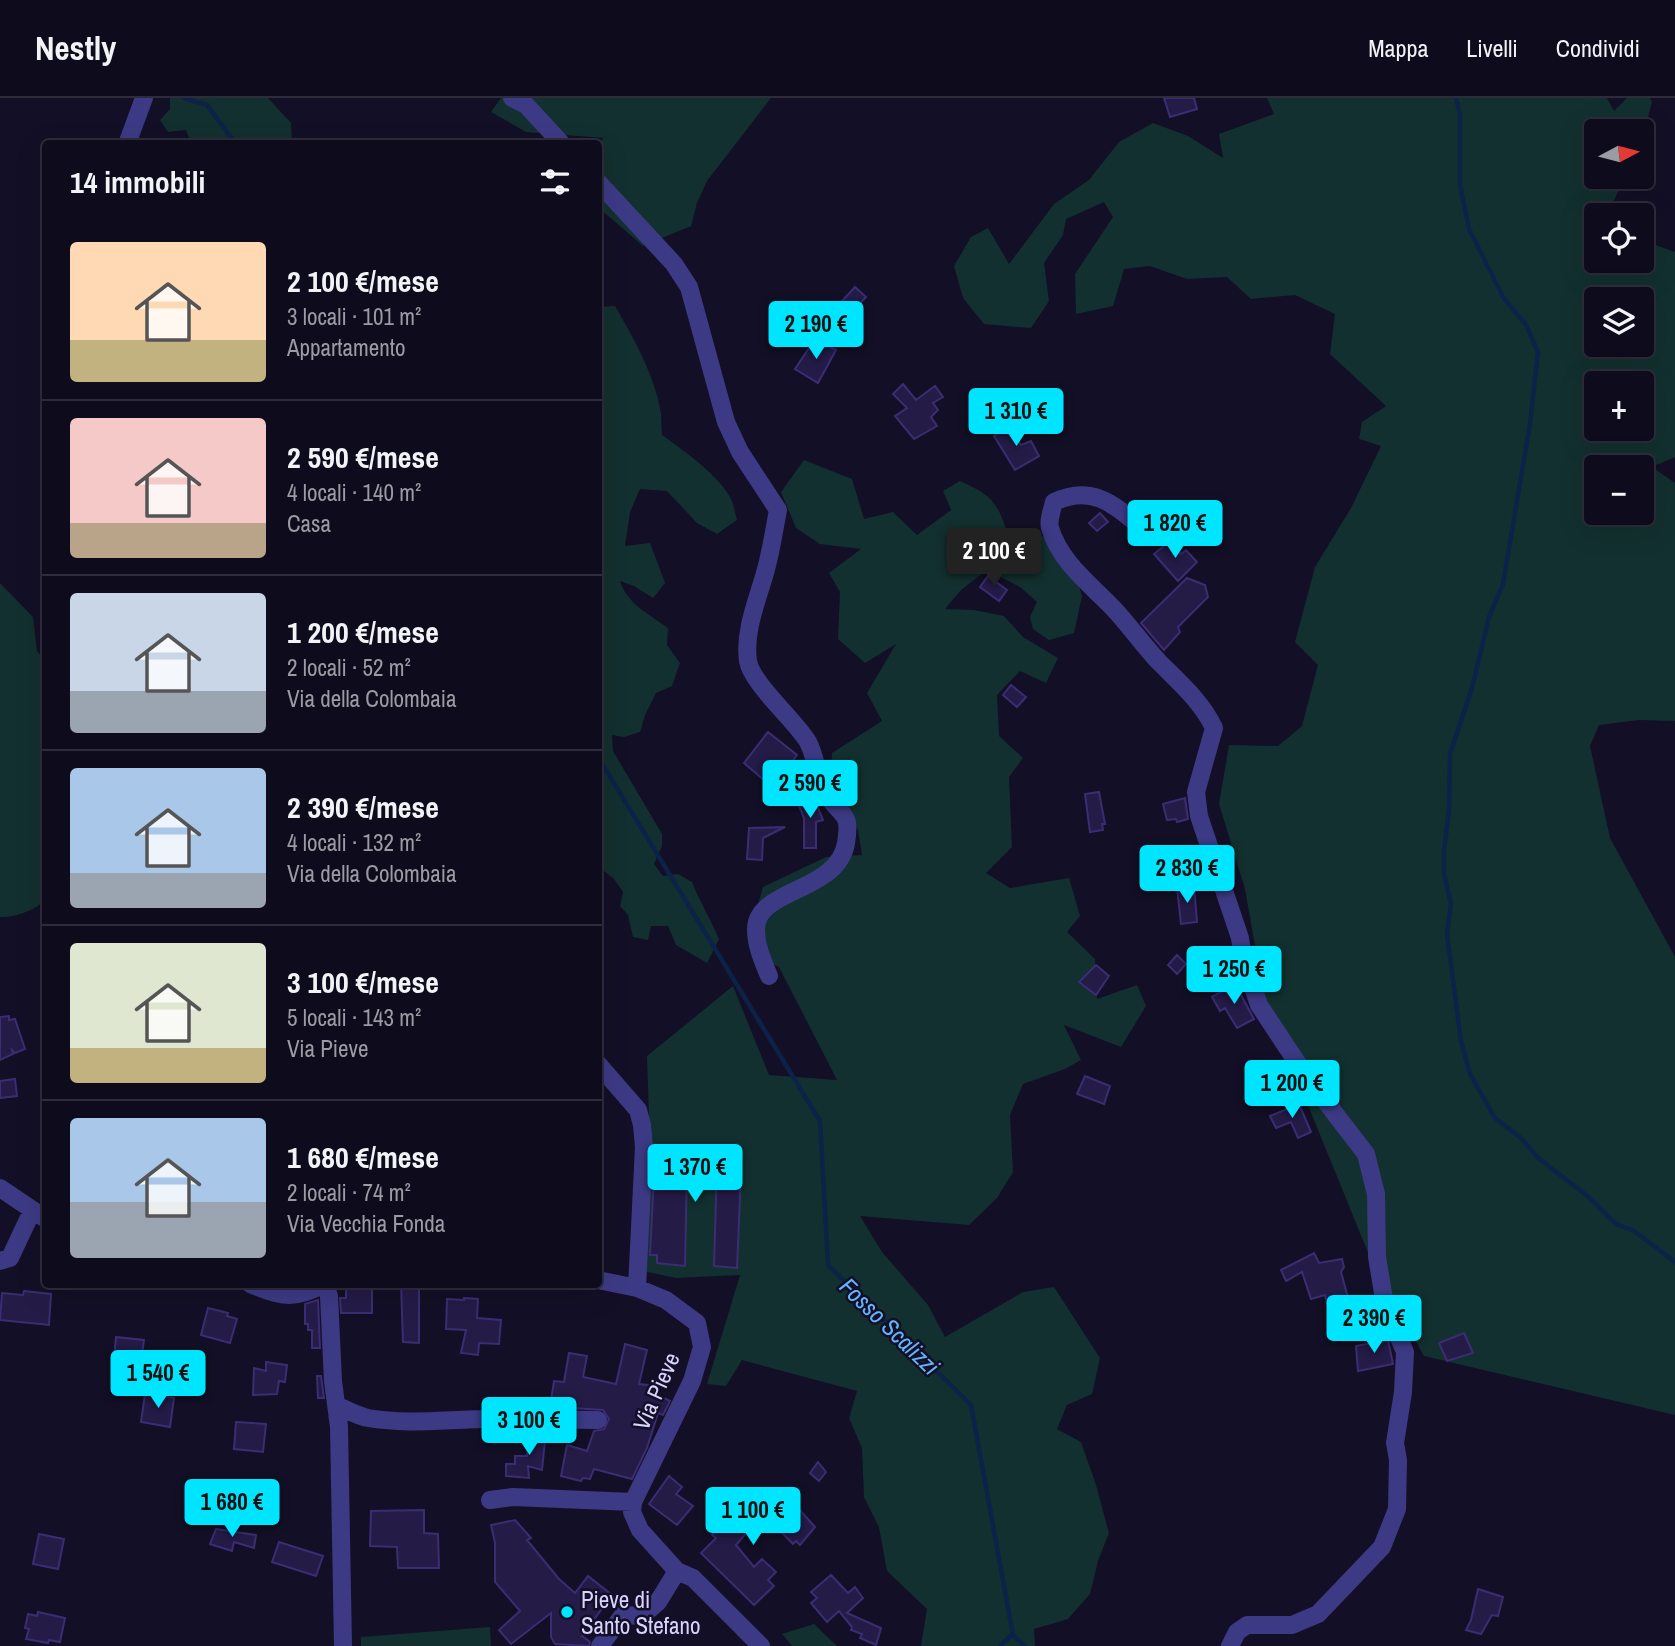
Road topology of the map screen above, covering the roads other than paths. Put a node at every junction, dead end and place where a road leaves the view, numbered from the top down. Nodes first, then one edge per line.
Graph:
1 (512, 98) edge
2 (144, 102) edge
3 (129, 140) edge
4 (558, 140) edge
5 (602, 186) edge
6 (1154, 537) dead end
7 (769, 976) dead end
8 (602, 1069) edge
9 (0, 1188) edge
10 (39, 1215) edge
11 (0, 1261) edge
12 (602, 1281) edge
13 (261, 1288) edge
14 (318, 1288) edge
15 (326, 1288) edge
16 (637, 1288) junction
17 (338, 1406) junction
18 (598, 1420) dead end
19 (490, 1500) dead end
20 (633, 1502) junction
21 (677, 1571) junction
22 (343, 1646) edge
23 (600, 1646) edge
24 (761, 1646) edge
25 (1230, 1646) edge

1 - 4 street
2 - 3 street
5 - 7 street
6 - 25 street
8 - 16 street
9 - 10 street
10 - 11 street
12 - 16 street, Via Pieve
13 - 14 street
15 - 17 street
16 - 20 street, Via Pieve
17 - 18 street
17 - 22 street
19 - 20 street
20 - 21 street
21 - 23 street
21 - 24 street

